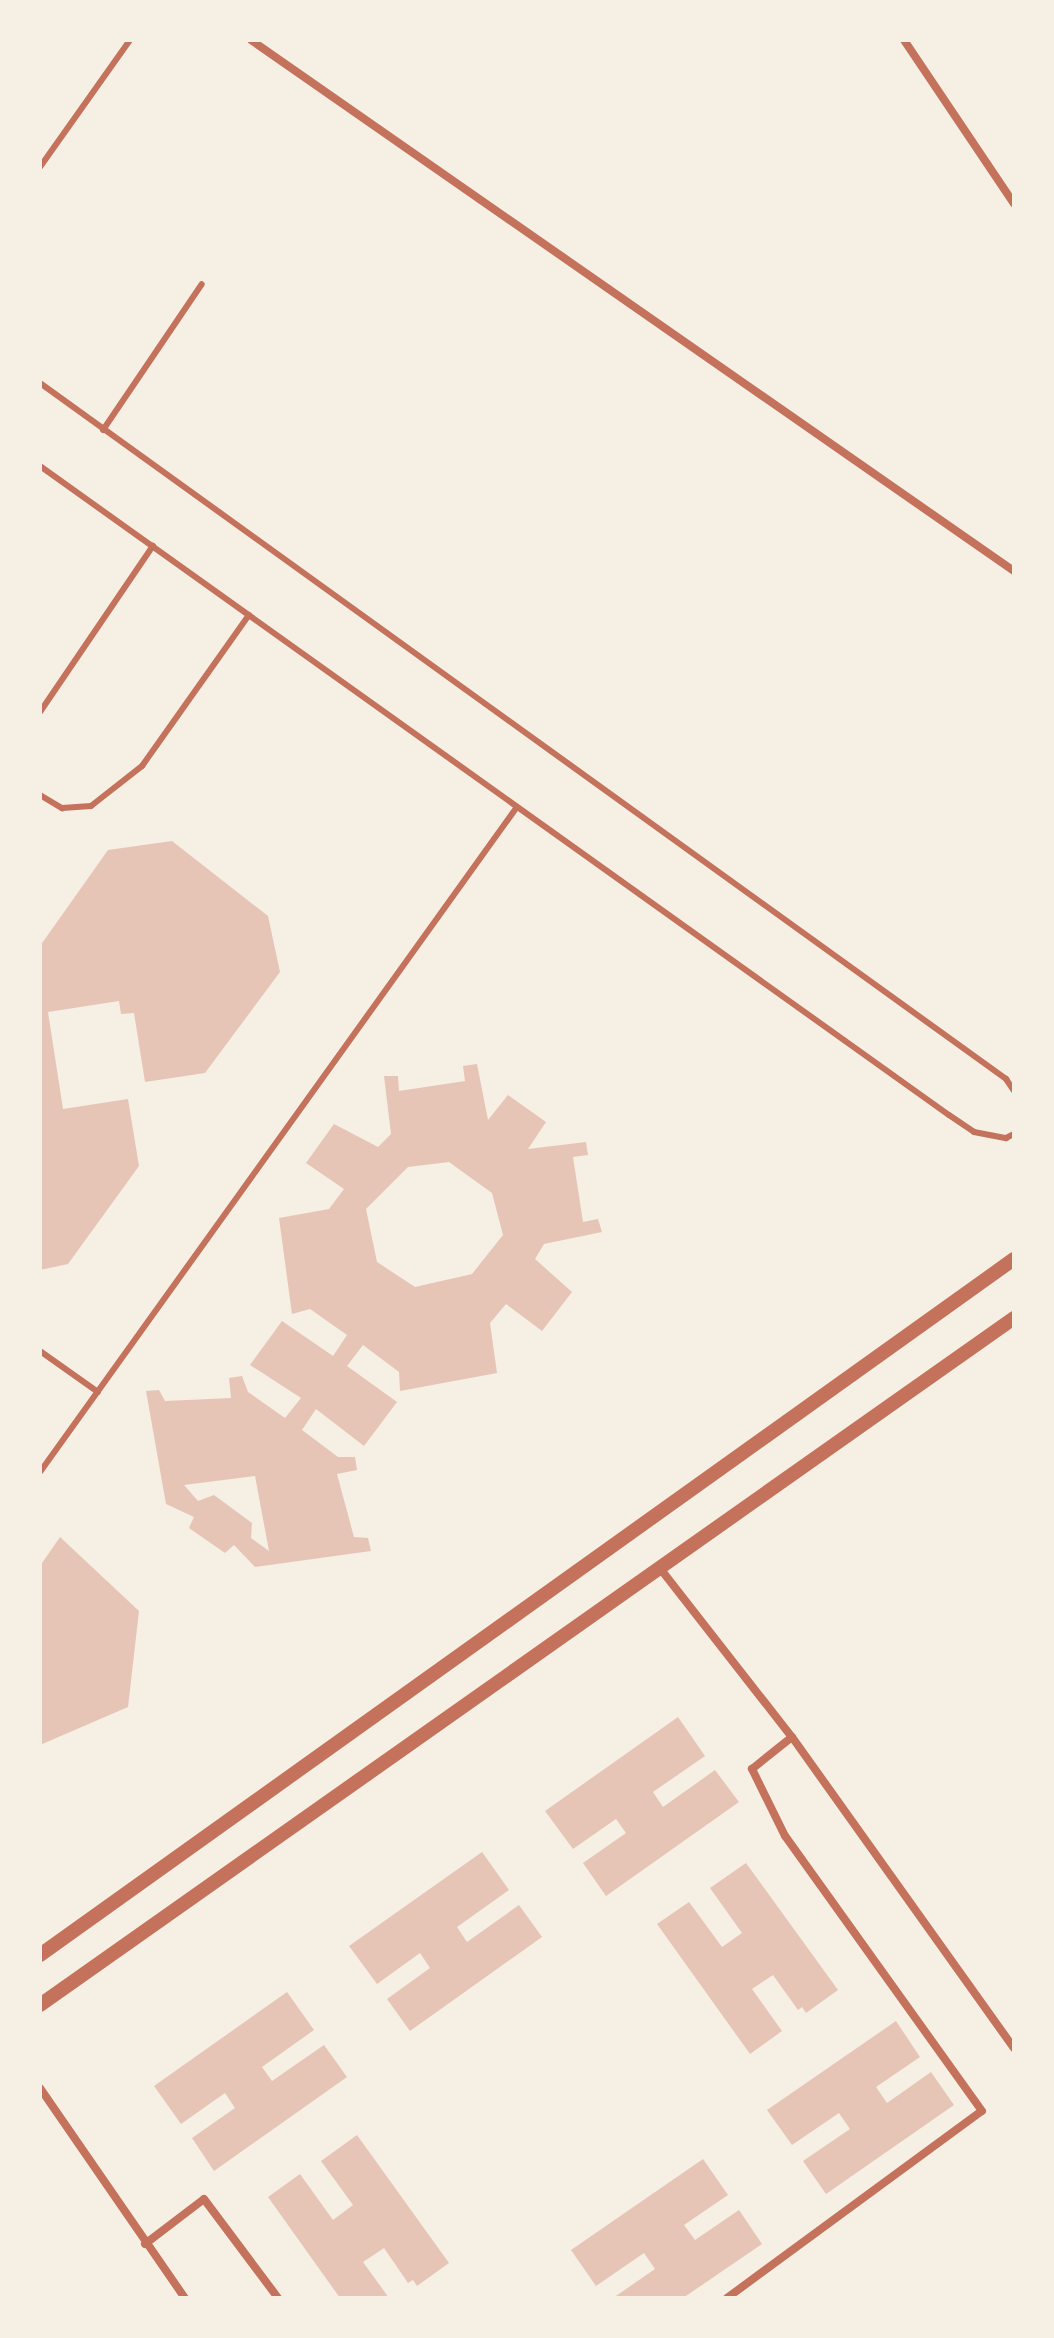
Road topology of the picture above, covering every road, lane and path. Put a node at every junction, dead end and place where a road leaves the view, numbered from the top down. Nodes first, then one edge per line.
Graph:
1 (130, 40) edge
2 (251, 40) edge
3 (904, 40) edge
4 (40, 167) edge
5 (1014, 204) edge
6 (202, 284) dead end
7 (40, 383) edge
8 (103, 430) junction
9 (40, 466) edge
10 (153, 546) junction
11 (1014, 571) edge
12 (249, 615) junction
13 (40, 712) edge
14 (40, 795) edge
15 (517, 807) junction
16 (1014, 1091) edge
17 (1014, 1134) edge
18 (1014, 1259) edge
19 (1014, 1318) edge
20 (40, 1351) edge
21 (98, 1392) junction
22 (40, 1472) edge
23 (659, 1567) junction
24 (792, 1737) junction
25 (40, 1955) edge
26 (40, 2005) edge
27 (1014, 2048) edge
28 (40, 2088) edge
29 (145, 2244) junction
30 (185, 2298) edge
31 (278, 2298) edge
32 (727, 2298) edge

1 - 4 lane
2 - 11 street
3 - 5 street
6 - 8 lane
7 - 8 lane
8 - 16 lane
9 - 10 lane
10 - 12 lane
10 - 13 lane
12 - 14 lane
12 - 15 lane
15 - 17 lane
15 - 21 lane
18 - 25 street
19 - 23 street
20 - 21 lane
21 - 22 lane
23 - 24 street
23 - 26 street
24 - 27 street
24 - 32 street
28 - 29 street
29 - 30 street
29 - 31 street

